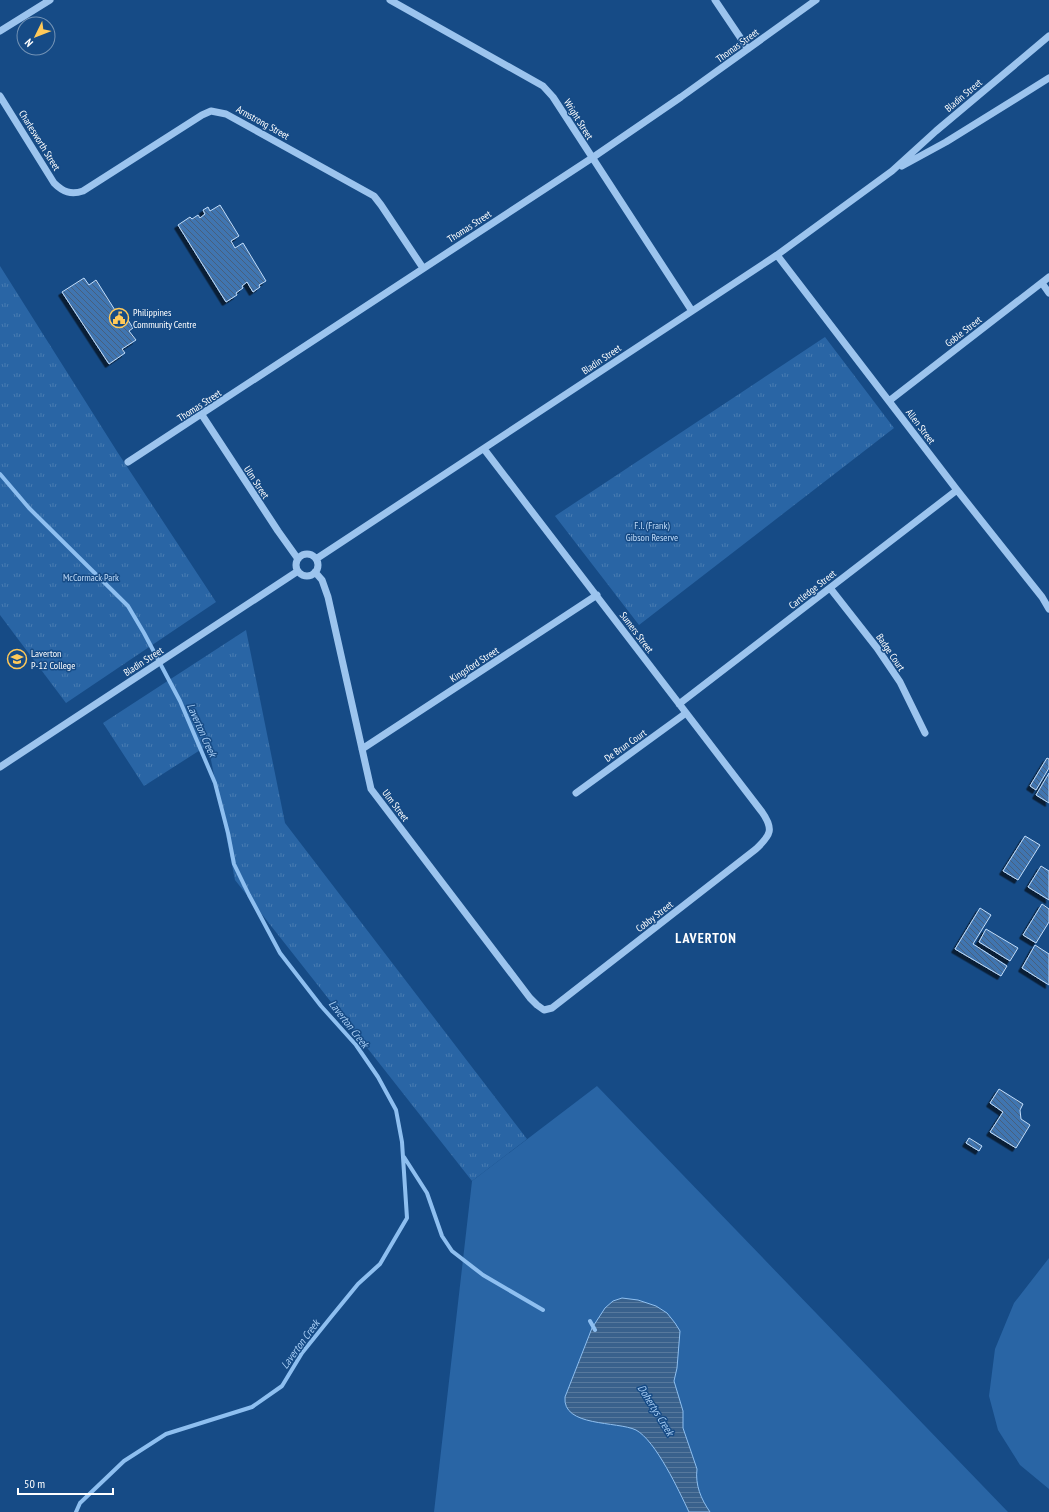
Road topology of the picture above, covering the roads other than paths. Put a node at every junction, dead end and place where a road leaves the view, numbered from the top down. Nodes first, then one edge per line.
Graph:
1 (50, 0) edge
2 (390, 0) edge
3 (715, 0) edge
4 (816, 0) edge
5 (0, 31) edge
6 (1049, 36) edge
7 (748, 49) junction
8 (1049, 78) edge
9 (0, 96) edge
10 (592, 158) junction
11 (892, 171) junction
12 (66, 192) joint
13 (777, 255) junction
14 (423, 268) junction
15 (1049, 277) edge
16 (1042, 283) junction
17 (1049, 293) edge
18 (692, 311) junction
19 (889, 401) junction
20 (202, 415) junction
21 (484, 449) junction
22 (128, 462) dead end
23 (957, 490) junction
24 (298, 559) junction
25 (316, 559) junction
26 (298, 571) junction
27 (315, 572) junction
28 (830, 588) junction
29 (597, 595) junction
30 (1049, 609) edge
31 (679, 704) junction
32 (686, 714) junction
33 (925, 733) dead end
34 (362, 749) junction
35 (0, 767) edge
36 (576, 793) dead end
37 (770, 830) joint
38 (544, 1010) joint

1 - 5 street
2 - 10 street, Wright Street
3 - 7 street
4 - 7 street, Thomas Street
6 - 11 street, Bladin Street
7 - 10 street, Thomas Street
8 - 11 street, Bladin Street
9 - 12 street, Charlesworth Street
10 - 14 street, Thomas Street
10 - 18 street, Wright Street
11 - 13 street, Bladin Street
12 - 14 street, Armstrong Street
13 - 18 street, Bladin Street
13 - 19 street, Allen Street
14 - 20 street, Thomas Street
15 - 16 street, Goble Street
16 - 17 street
16 - 19 street, Goble Street
18 - 21 street, Bladin Street
19 - 23 street, Allen Street
20 - 22 street, Thomas Street
20 - 24 street, Ulm Street
21 - 25 street, Bladin Street
21 - 29 street, Sumers Street
23 - 28 street, Cartledge Street
23 - 30 street, Allen Street
24 - 25 street
24 - 26 street
25 - 27 street
26 - 27 street
26 - 35 street, Bladin Street
27 - 34 street, Ulm Street
28 - 31 street, Cartledge Street
28 - 33 street, Badge Court
29 - 31 street, Sumers Street
29 - 34 street, Kingsford Street
31 - 32 street, Sumers Street
32 - 36 street, De Brun Court
32 - 37 street, Sumers Street
34 - 38 street, Ulm Street
37 - 38 street, Cobby Street

